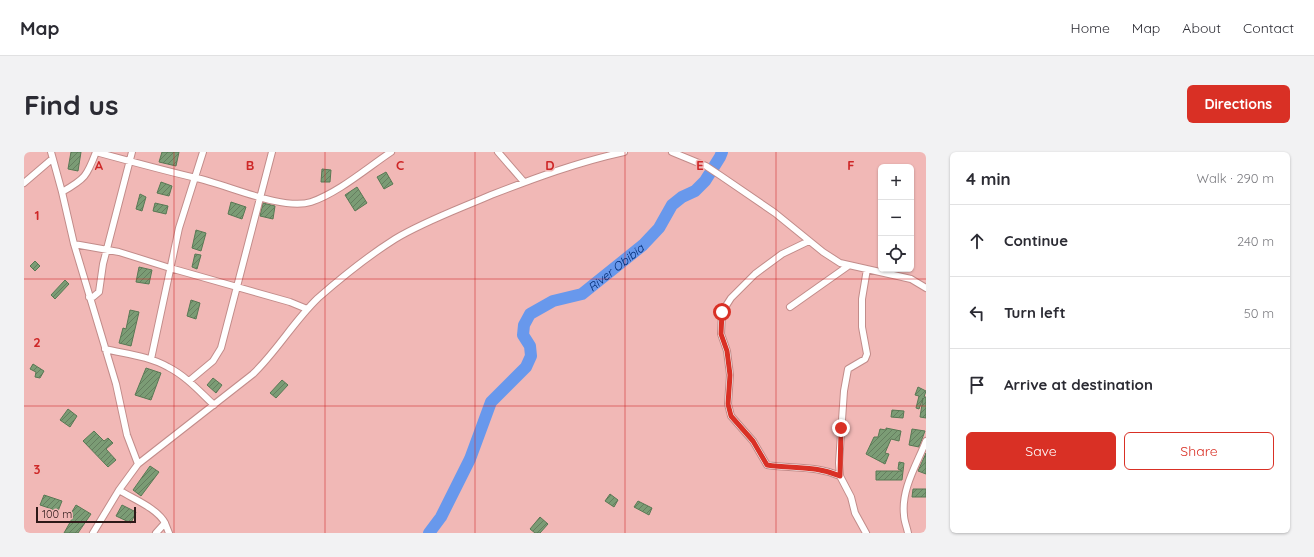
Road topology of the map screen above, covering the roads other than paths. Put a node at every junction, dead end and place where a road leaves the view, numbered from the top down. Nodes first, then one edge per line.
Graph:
1 (96, 152) edge
2 (132, 152) edge
3 (203, 152) edge
4 (272, 152) edge
5 (390, 152) edge
6 (498, 152) edge
7 (624, 152) edge
8 (673, 152) edge
9 (52, 155) edge
10 (130, 162) junction
11 (196, 178) junction
12 (524, 182) junction
13 (24, 183) edge
14 (62, 192) junction
15 (260, 197) junction
16 (809, 241) junction
17 (74, 244) junction
18 (107, 251) junction
19 (848, 266) junction
20 (170, 268) junction
21 (867, 269) junction
22 (236, 286) junction
23 (926, 288) edge
24 (89, 297) junction
25 (790, 307) dead end
26 (307, 309) junction
27 (105, 349) junction
28 (151, 359) junction
29 (189, 381) junction
30 (214, 405) junction
31 (926, 441) edge
32 (138, 464) junction
33 (840, 476) junction
34 (119, 490) junction
35 (165, 523) junction
36 (93, 533) edge
37 (156, 533) edge
38 (169, 533) edge
39 (866, 533) edge
40 (908, 533) edge

1 - 10 street
1 - 14 street
2 - 10 street
3 - 11 street
4 - 15 street
5 - 15 street
6 - 12 street
7 - 12 street
8 - 16 street
9 - 13 street
9 - 14 street
10 - 11 street
10 - 18 street
11 - 15 street
11 - 20 street
12 - 26 street
14 - 17 street
15 - 22 street
16 - 19 street
16 - 33 street
17 - 18 street
17 - 24 street
18 - 20 street
18 - 24 street
19 - 21 street
19 - 25 street
20 - 22 street
20 - 28 street
21 - 23 street
21 - 33 street
22 - 26 street
22 - 29 street
24 - 27 street
26 - 30 street
27 - 28 street
27 - 32 street
28 - 29 street
29 - 30 street
30 - 32 street
31 - 40 street
32 - 34 street
33 - 39 street
34 - 35 street
34 - 36 street
35 - 37 street
35 - 38 street

